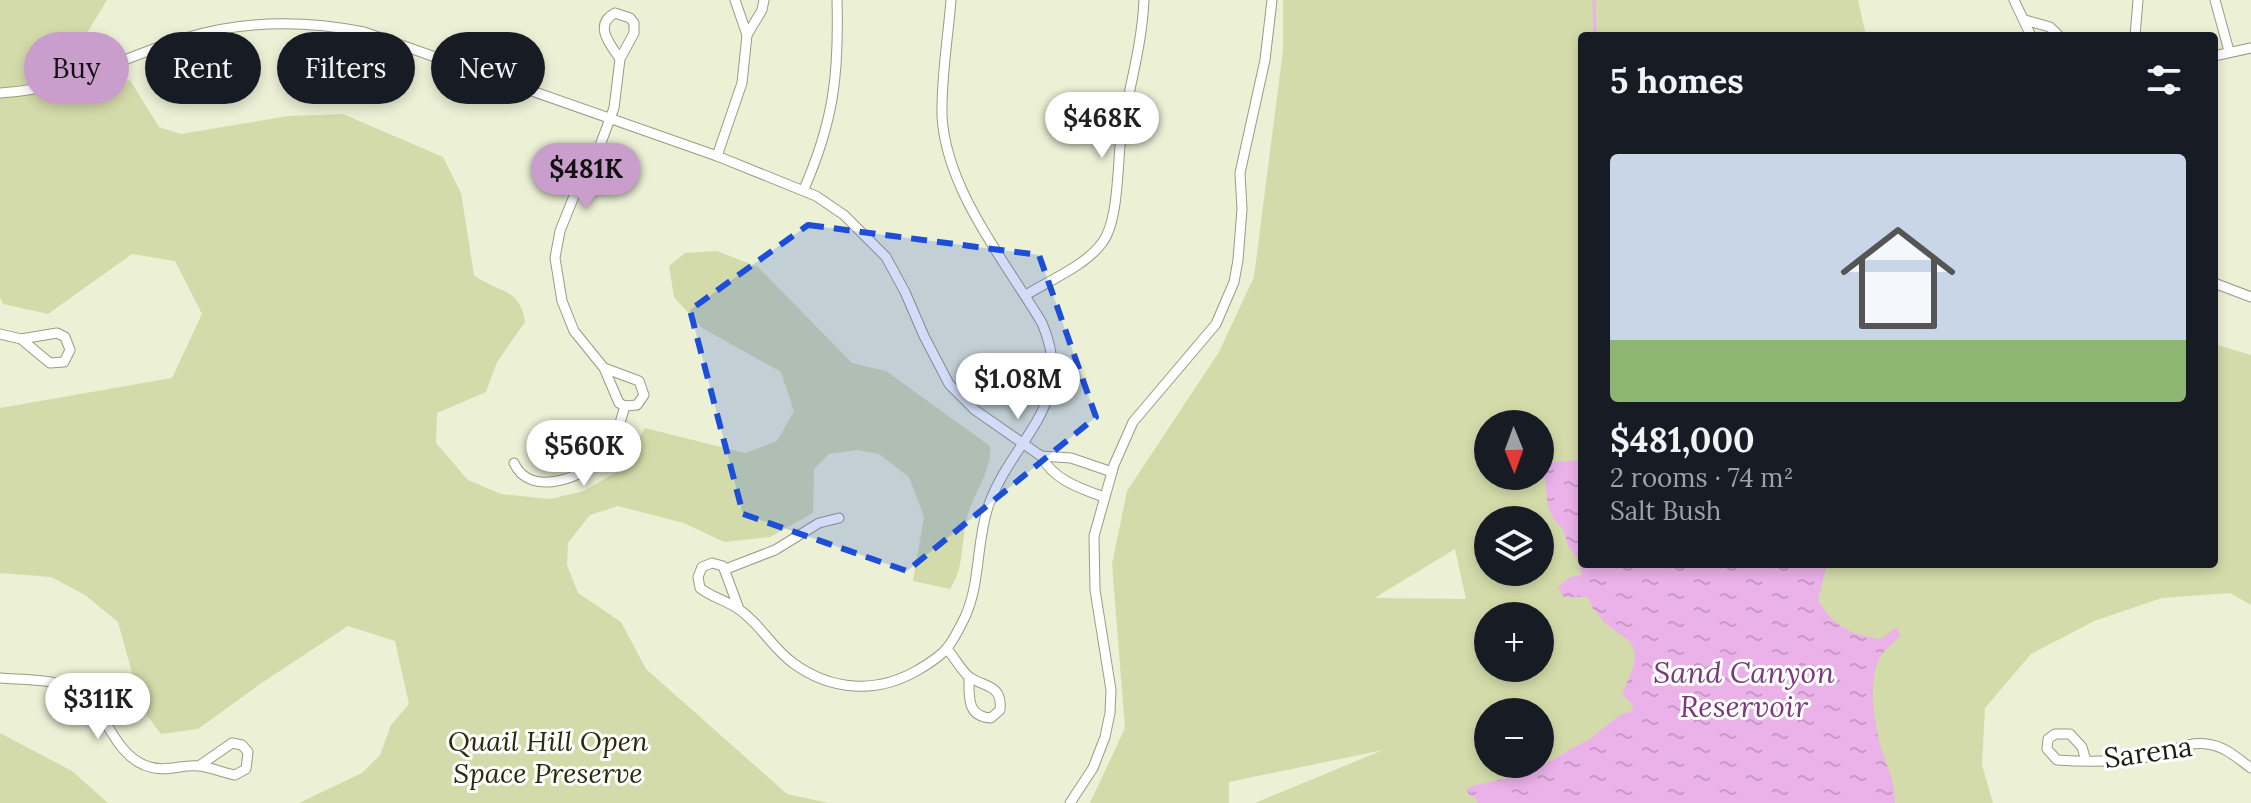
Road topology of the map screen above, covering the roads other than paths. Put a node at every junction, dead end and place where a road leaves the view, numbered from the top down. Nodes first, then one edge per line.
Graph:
1 (735, 0) edge
2 (764, 0) edge
3 (837, 0) edge
4 (951, 0) edge
5 (1144, 0) edge
6 (1272, 0) edge
7 (2014, 0) edge
8 (2138, 0) edge
9 (2215, 0) edge
10 (2025, 20) junction
11 (2030, 32) edge
12 (2055, 32) edge
13 (2135, 32) edge
14 (747, 35) junction
15 (2251, 48) edge
16 (2229, 51) junction
17 (2218, 55) edge
18 (620, 59) junction
19 (0, 93) edge
20 (610, 120) junction
21 (717, 156) junction
22 (804, 189) junction
23 (2218, 285) edge
24 (1026, 295) junction
25 (2251, 297) edge
26 (0, 334) edge
27 (21, 339) junction
28 (604, 368) junction
29 (625, 406) junction
30 (1023, 443) junction
31 (1041, 456) junction
32 (1069, 458) junction
33 (514, 463) dead end
34 (1112, 472) junction
35 (1061, 478) junction
36 (1104, 497) junction
37 (839, 518) dead end
38 (726, 569) junction
39 (739, 609) junction
40 (947, 649) junction
41 (0, 678) edge
42 (969, 678) junction
43 (2086, 761) dead end
44 (199, 766) junction
45 (2251, 768) edge
46 (1070, 803) edge

1 - 14 street
2 - 14 street
3 - 22 street
4 - 24 street
5 - 24 street
6 - 34 street
7 - 10 street
8 - 13 street
9 - 16 street
10 - 11 street
10 - 12 street
14 - 21 street
15 - 16 street
16 - 17 street
18 - 18 street
18 - 20 street
19 - 20 street
20 - 21 street
20 - 28 street
21 - 22 street
22 - 30 street
23 - 25 street
24 - 30 street
26 - 27 street
27 - 27 street
28 - 29 street
28 - 29 street
29 - 33 street
30 - 31 street
30 - 40 street
31 - 32 street
31 - 35 street
32 - 34 street
32 - 35 street
34 - 36 street
35 - 36 street
36 - 46 street
37 - 38 street
38 - 39 street
38 - 39 street
39 - 40 street
40 - 42 street
41 - 44 street
42 - 42 street
43 - 45 street, Sarena
44 - 44 street

